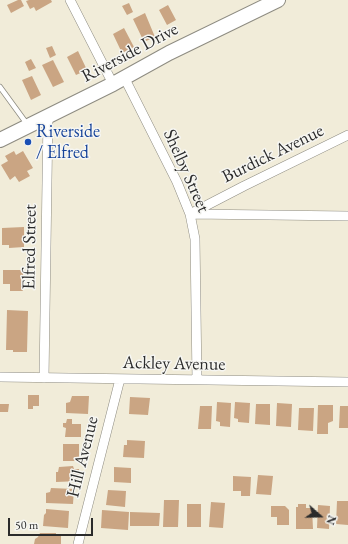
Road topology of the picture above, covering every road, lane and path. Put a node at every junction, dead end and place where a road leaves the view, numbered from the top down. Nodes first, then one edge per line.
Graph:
1 (70, 0) edge
2 (278, 0) edge
3 (118, 80) junction
4 (0, 87) edge
5 (48, 116) junction
6 (28, 126) junction
7 (348, 135) edge
8 (0, 140) edge
9 (190, 214) junction
10 (348, 216) edge
11 (0, 377) edge
12 (44, 378) junction
13 (120, 379) junction
14 (197, 380) junction
15 (348, 382) edge
16 (78, 544) edge

1 - 3 street, Shelby Street
2 - 3 main road, Riverside Drive
3 - 5 main road, Riverside Drive
3 - 9 street, Shelby Street
4 - 6 lane
5 - 6 main road, Riverside Drive
5 - 12 street, Elfred Street
6 - 8 main road, Riverside Drive
7 - 9 street, Burdick Avenue
9 - 10 street
9 - 14 street, Shelby Street
11 - 12 street, Ackley Avenue
12 - 13 street, Ackley Avenue
13 - 14 street, Ackley Avenue
13 - 16 street, Hill Avenue
14 - 15 street, Ackley Avenue

